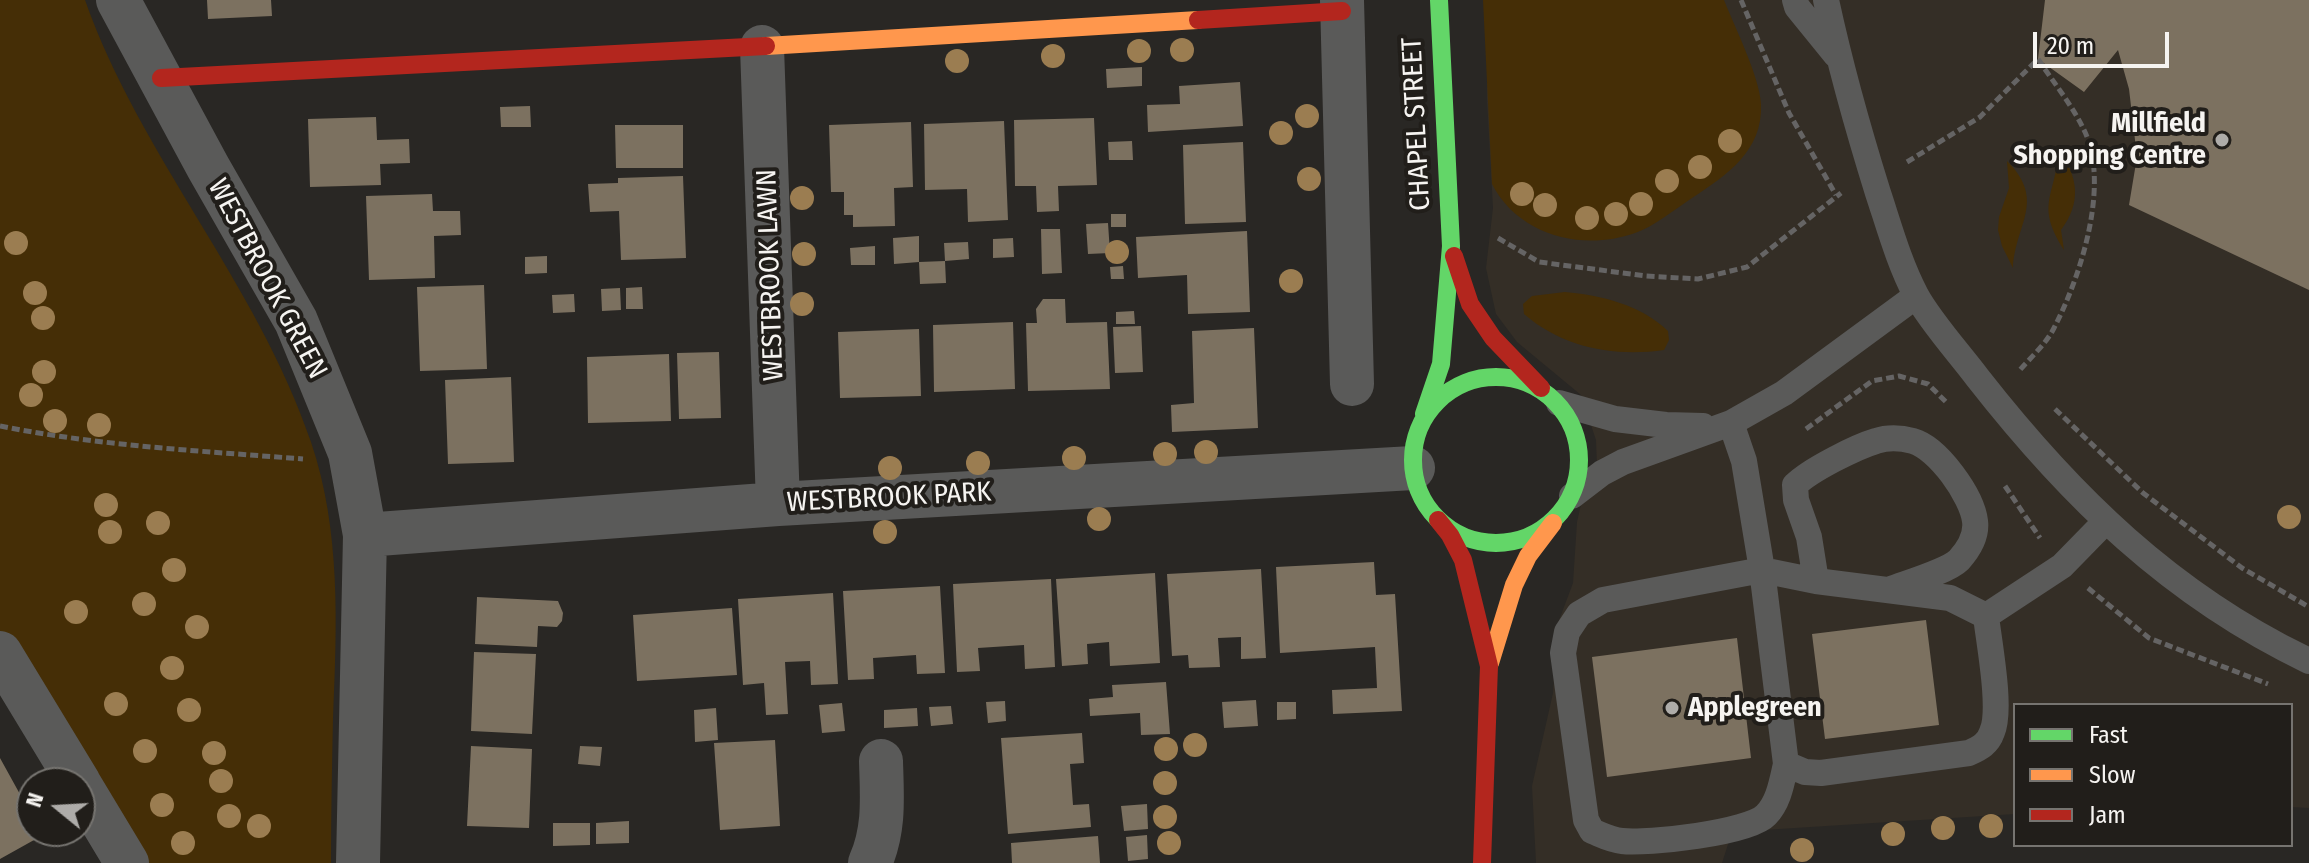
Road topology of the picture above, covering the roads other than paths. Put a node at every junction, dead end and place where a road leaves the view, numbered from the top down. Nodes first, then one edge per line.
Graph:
1 (118, 0) edge
2 (1439, 0) edge
3 (1795, 0) edge
4 (1826, 0) edge
5 (1342, 6) edge
6 (762, 47) junction
7 (1840, 60) junction
8 (161, 78) junction
9 (1451, 246) junction
10 (1916, 296) junction
11 (1352, 384) dead end
12 (1550, 396) junction
13 (1420, 423) junction
14 (1727, 425) junction
15 (1413, 468) junction
16 (778, 504) junction
17 (1565, 507) junction
18 (1434, 516) junction
19 (2106, 521) junction
20 (365, 535) junction
21 (1762, 570) junction
22 (1816, 581) junction
23 (1888, 590) junction
24 (1986, 616) junction
25 (0, 653) edge
26 (2309, 661) edge
27 (1489, 666) junction
28 (881, 761) dead end
29 (1786, 764) junction
30 (69, 767) edge
31 (96, 812) edge
32 (127, 863) edge
33 (358, 863) edge
34 (870, 863) edge
35 (1482, 863) edge

1 - 8 street, WESTBROOK GREEN
2 - 9 main road, CHAPEL STREET
3 - 7 lane
4 - 7 lane
5 - 6 main road
5 - 11 street
6 - 8 main road
6 - 16 street, WESTBROOK LAWN
7 - 10 lane
8 - 20 street, WESTBROOK GREEN
9 - 12 main road, CHAPEL STREET
9 - 13 main road, CHAPEL STREET
10 - 14 lane
10 - 19 lane
12 - 13 main road
12 - 14 lane
12 - 17 main road
13 - 15 main road
14 - 17 lane
14 - 21 lane
15 - 16 street, WESTBROOK PARK
15 - 18 main road
16 - 20 street, WESTBROOK PARK
17 - 18 main road
17 - 27 main road
18 - 27 main road
19 - 24 lane
19 - 26 lane
20 - 33 street, WESTBROOK GREEN
21 - 22 lane
21 - 29 lane
21 - 29 lane
22 - 23 lane
22 - 23 lane
23 - 24 lane
24 - 29 lane
25 - 30 street
27 - 35 main road
28 - 34 street
31 - 32 street

